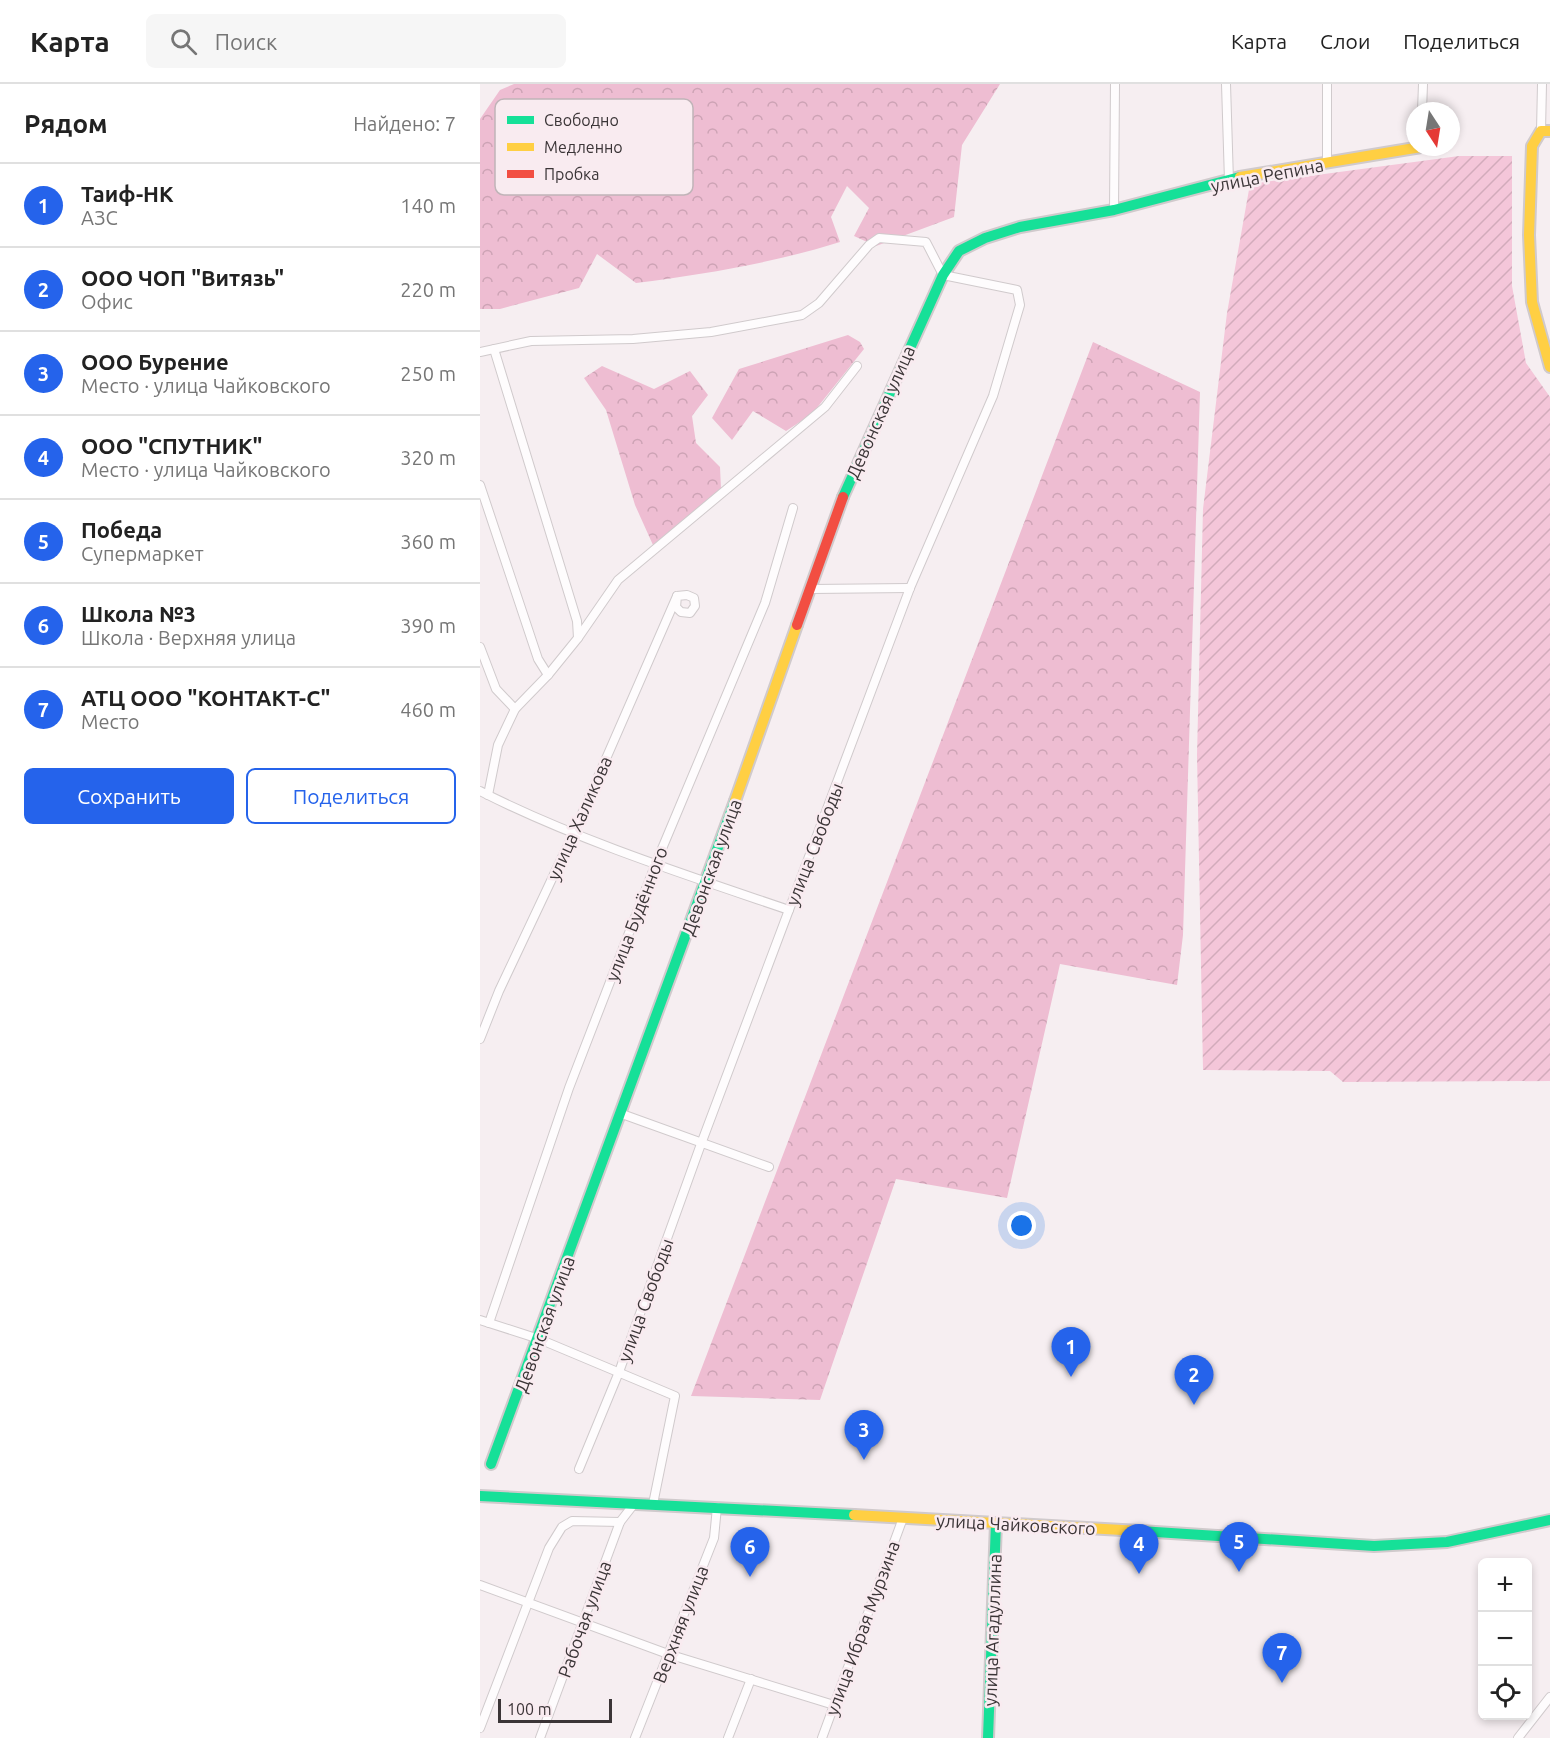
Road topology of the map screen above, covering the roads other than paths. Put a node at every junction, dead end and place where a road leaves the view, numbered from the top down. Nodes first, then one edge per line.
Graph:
1 (1115, 84) edge
2 (1226, 84) edge
3 (1327, 84) edge
4 (1423, 84) edge
5 (1542, 84) edge
6 (1422, 102) edge
7 (1545, 131) edge
8 (1406, 150) edge
9 (1327, 162) junction
10 (1229, 181) junction
11 (1114, 210) junction
12 (943, 275) junction
13 (494, 350) junction
14 (480, 352) edge
15 (857, 366) dead end
16 (1550, 367) edge
17 (480, 485) edge
18 (793, 508) dead end
19 (910, 588) junction
20 (811, 589) junction
21 (676, 596) dead end
22 (578, 638) junction
23 (480, 647) edge
24 (548, 675) junction
25 (515, 709) junction
26 (480, 791) edge
27 (488, 795) junction
28 (574, 832) junction
29 (656, 863) junction
30 (706, 882) junction
31 (789, 910) junction
32 (480, 1039) edge
33 (621, 1114) junction
34 (701, 1144) junction
35 (769, 1167) dead end
36 (480, 1320) edge
37 (489, 1323) junction
38 (539, 1340) junction
39 (619, 1372) junction
40 (491, 1464) dead end
41 (579, 1469) dead end
42 (480, 1496) edge
43 (634, 1504) junction
44 (653, 1504) junction
45 (717, 1507) junction
46 (903, 1518) junction
47 (1550, 1520) edge
48 (620, 1522) junction
49 (996, 1523) junction
50 (480, 1585) edge
51 (527, 1604) junction
52 (583, 1622) junction
53 (668, 1654) junction
54 (751, 1679) junction
55 (1550, 1697) edge
56 (834, 1705) junction
57 (480, 1728) edge
58 (540, 1738) edge
59 (635, 1738) edge
60 (728, 1738) edge
61 (822, 1738) edge
62 (988, 1738) edge
63 (1518, 1738) edge

1 - 11 street
2 - 10 street
3 - 9 street
4 - 6 street
5 - 7 street
7 - 16 street
8 - 9 street, улица Репина
9 - 10 street, улица Репина
10 - 11 street, улица Репина
11 - 12 street, улица Репина
12 - 13 street
12 - 19 street, улица Свободы
12 - 20 street, Девонская улица
13 - 14 street
13 - 22 street
15 - 22 street
17 - 24 street
18 - 29 street, улица Будённого
19 - 20 street
19 - 31 street, улица Свободы
20 - 30 street, Девонская улица
21 - 28 street, улица Халикова
22 - 24 street
23 - 25 street
24 - 25 street
25 - 27 street
26 - 27 street
27 - 28 street
28 - 29 street
28 - 32 street, улица Халикова
29 - 30 street
29 - 37 street, улица Будённого
30 - 31 street
30 - 33 street, Девонская улица
31 - 34 street, улица Свободы
33 - 34 street
33 - 38 street, Девонская улица
34 - 35 street
34 - 39 street, улица Свободы
36 - 37 street
37 - 38 street
38 - 39 street
38 - 40 street, Девонская улица
39 - 41 street, улица Свободы
39 - 44 street
42 - 43 street, улица Чайковского
43 - 44 street, улица Чайковского
43 - 48 street, Рабочая улица
44 - 45 street, улица Чайковского
45 - 46 street, улица Чайковского
45 - 53 street, Верхняя улица
46 - 49 street, улица Чайковского
46 - 56 street, улица Ибрая Мурзина
47 - 49 street, улица Чайковского
48 - 51 street
48 - 52 street, Рабочая улица
49 - 62 street, улица Агадуллина
50 - 51 street
51 - 52 street
51 - 57 street
52 - 53 street
52 - 58 street, Рабочая улица
53 - 54 street
53 - 59 street, Верхняя улица
54 - 56 street
54 - 60 street
55 - 63 street
56 - 61 street, улица Ибрая Мурзина

